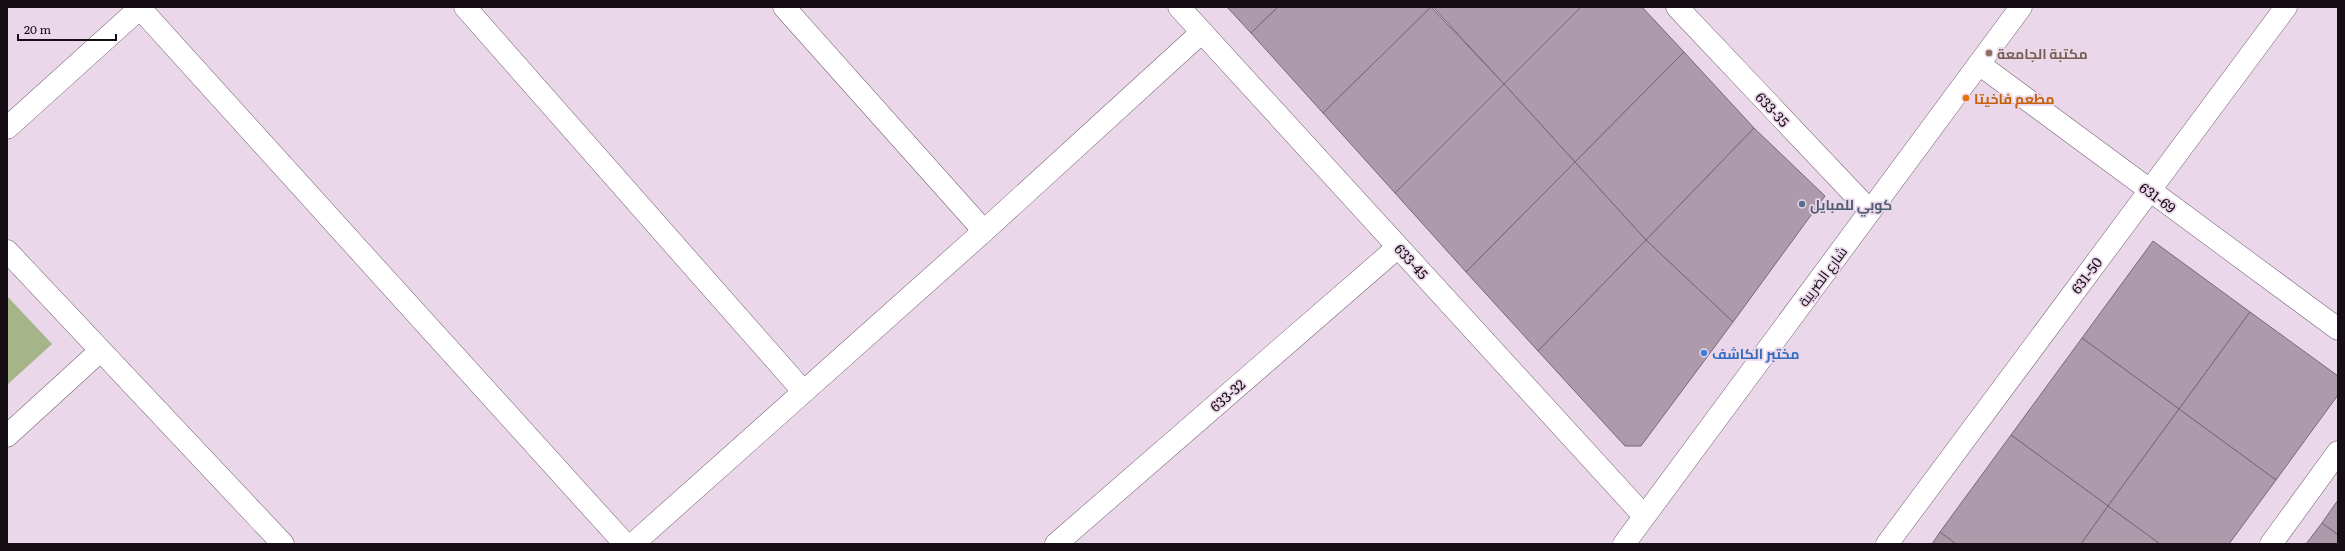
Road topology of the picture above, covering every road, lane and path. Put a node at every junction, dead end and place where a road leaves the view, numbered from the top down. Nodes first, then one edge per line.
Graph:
1 (140, 7) edge
2 (465, 7) edge
3 (784, 7) edge
4 (1179, 7) edge
5 (1677, 7) edge
6 (2021, 7) edge
7 (2286, 7) edge
8 (1202, 32) junction
9 (1979, 64) junction
10 (7, 128) edge
11 (2150, 190) junction
12 (1870, 211) junction
13 (984, 231) junction
14 (1398, 247) junction
15 (7, 251) edge
16 (2338, 329) edge
17 (100, 351) junction
18 (803, 391) junction
19 (7, 436) edge
20 (2338, 452) edge
21 (1644, 516) junction
22 (283, 544) edge
23 (625, 544) edge
24 (633, 544) edge
25 (1056, 544) edge
26 (1624, 544) edge
27 (1887, 544) edge
28 (2270, 544) edge

1 - 10 street
1 - 23 street
2 - 18 street
3 - 13 street
4 - 8 street, 633-45
5 - 12 street, 633-35
6 - 9 street, شارع الضريبة
7 - 11 street, 631-50
8 - 13 street
8 - 14 street, 633-45
9 - 11 street, 631-69
9 - 12 street, شارع الضريبة
11 - 16 street, 631-69
11 - 27 street, 631-50
12 - 21 street, شارع الضريبة
13 - 18 street
14 - 21 street, 633-45
14 - 25 street, 633-32
15 - 17 street
17 - 19 street
17 - 22 street
18 - 24 street
20 - 28 street
21 - 26 street, شارع الضريبة

